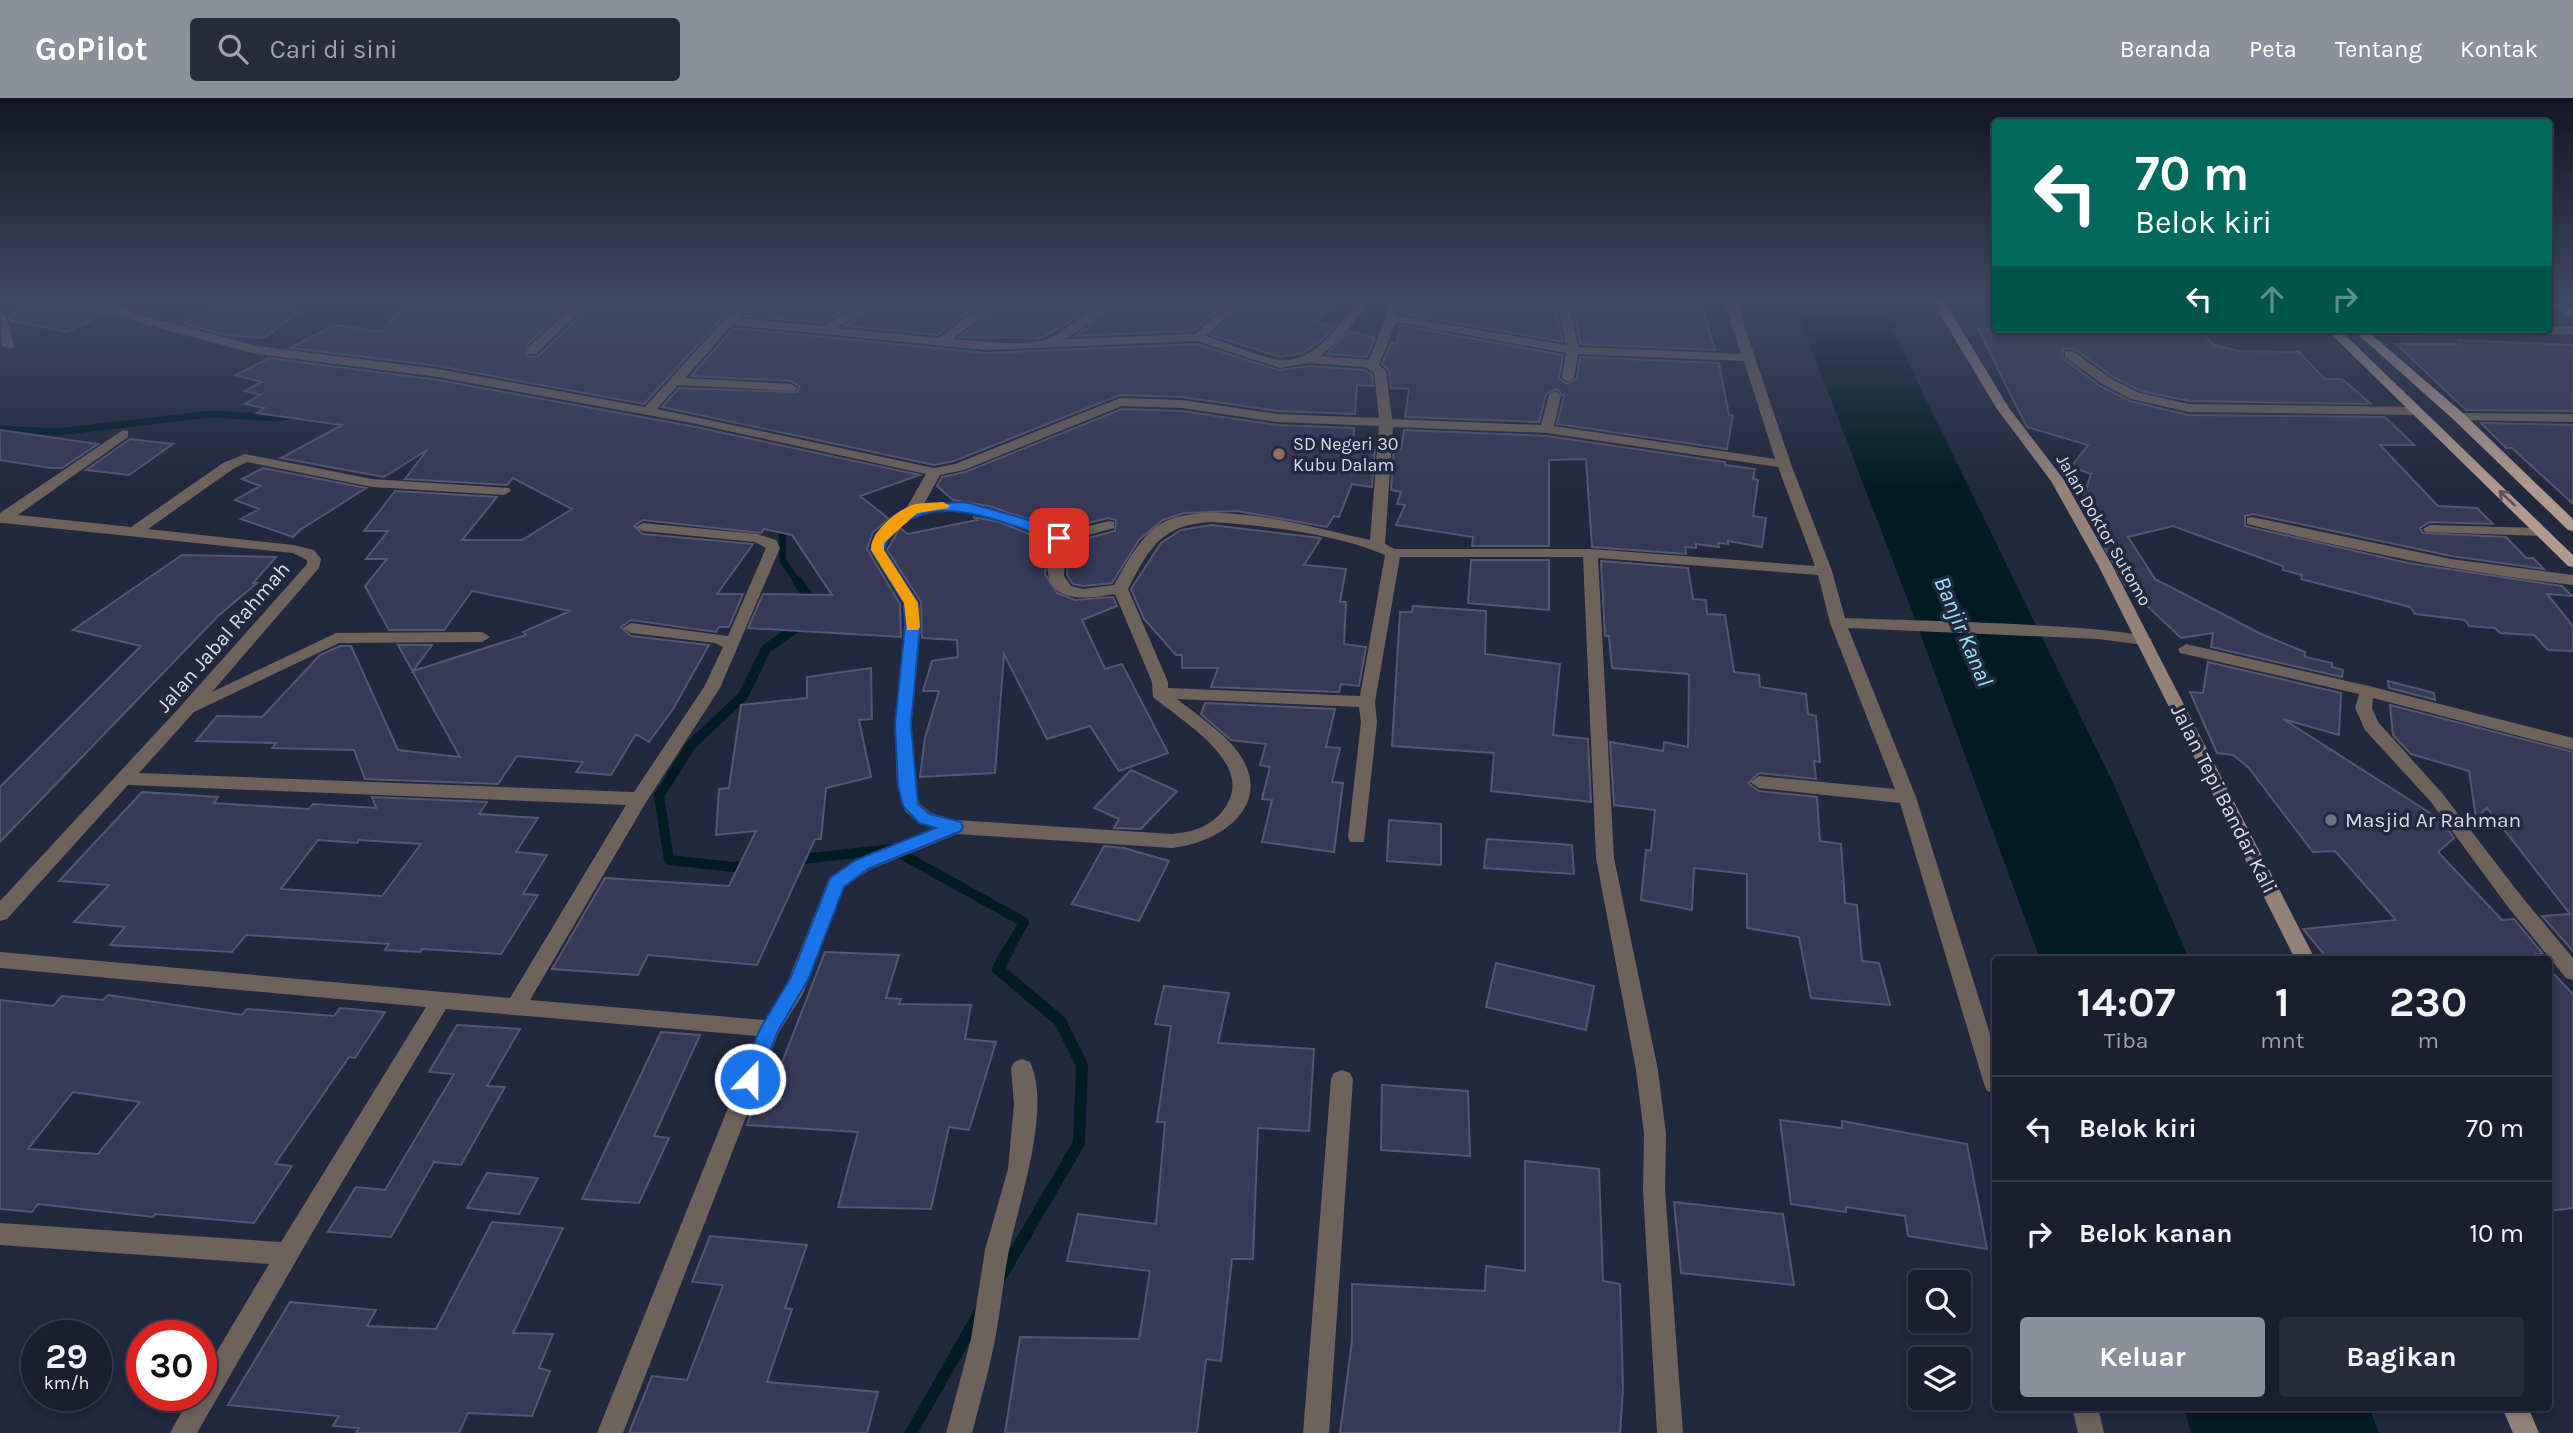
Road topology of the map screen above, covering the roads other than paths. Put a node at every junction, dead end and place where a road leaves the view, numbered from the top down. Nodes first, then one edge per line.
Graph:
1 (362, 363) edge
2 (693, 363) edge
3 (1355, 363) edge
4 (1571, 363) edge
5 (1751, 363) edge
6 (1975, 363) edge
7 (2081, 363) edge
8 (2367, 363) edge
9 (2397, 363) edge
10 (1373, 365) joint
11 (1568, 378) dead end
12 (677, 381) junction
13 (791, 388) dead end
14 (1555, 395) dead end
15 (2415, 411) junction
16 (647, 412) junction
17 (2459, 417) junction
18 (2573, 418) edge
19 (1385, 421) junction
20 (1547, 429) junction
21 (123, 434) dead end
22 (2450, 444) junction
23 (2489, 444) junction
24 (1784, 464) junction
25 (934, 472) junction
26 (504, 491) dead end
27 (913, 509) junction
28 (2, 518) edge
29 (2252, 521) dead end
30 (1109, 525) dead end
31 (643, 527) dead end
32 (2573, 527) edge
33 (2431, 529) dead end
34 (135, 531) junction
35 (2543, 532) junction
36 (1059, 538) junction
37 (1377, 546) junction
38 (1393, 553) junction
39 (1590, 553) junction
40 (2573, 563) edge
41 (1824, 571) junction
42 (2573, 580) edge
43 (1120, 589) junction
44 (1841, 624) junction
45 (631, 628) dead end
46 (482, 637) dead end
47 (2144, 640) junction
48 (732, 646) junction
49 (2186, 649) dead end
50 (2369, 691) junction
51 (1159, 693) junction
52 (1367, 702) junction
53 (185, 712) junction
54 (2573, 744) edge
55 (123, 779) junction
56 (1759, 782) dead end
57 (1907, 797) junction
58 (639, 800) junction
59 (955, 827) junction
60 (1357, 838) dead end
61 (0, 914) edge
62 (2303, 956) edge
63 (0, 960) edge
64 (2573, 971) edge
65 (441, 1000) junction
66 (515, 1007) junction
67 (770, 1029) junction
68 (1022, 1068) dead end
69 (1992, 1074) edge
70 (1342, 1079) dead end
71 (0, 1234) edge
72 (287, 1254) junction
73 (2086, 1411) edge
74 (2517, 1411) edge
75 (183, 1433) edge
76 (610, 1433) edge
77 (959, 1433) edge
78 (1316, 1433) edge
79 (1670, 1433) edge
80 (2091, 1433) edge
81 (2526, 1433) edge

1 - 16 street
2 - 12 street
3 - 10 street
4 - 11 street
5 - 24 street
6 - 47 street, Jalan Doktor Sutomo
7 - 15 street
8 - 15 main road
9 - 17 main road
10 - 19 street
12 - 13 street
12 - 16 street
14 - 20 street
15 - 22 main road
16 - 25 street
17 - 18 street
17 - 23 main road
19 - 20 street
19 - 25 street
19 - 37 street
20 - 24 street
21 - 28 street
22 - 23 main road
35 -> 22 main road
23 - 32 main road
24 - 41 street
25 - 27 street
26 - 34 street
27 - 36 street
27 - 59 street
28 - 34 street, Jalan Jabal Rahmah
29 - 42 street
30 - 36 street
31 - 48 street
33 - 35 street
34 - 53 street, Jalan Jabal Rahmah
35 - 40 main road
36 - 43 street
37 - 38 street
37 - 43 street
38 - 39 street
38 - 52 street
39 - 41 street
39 - 79 street
41 - 44 street
43 - 51 street
44 - 47 street
44 - 57 street
45 - 48 street
46 - 53 street
47 - 62 street, Jalan Tepi Bandar Kali
48 - 58 street
49 - 50 street
50 - 54 street
50 - 64 street
51 - 52 street
51 - 59 street
52 - 60 street
53 - 55 street, Jalan Jabal Rahmah
55 - 58 street
55 - 61 street, Jalan Jabal Rahmah
56 - 57 street
57 - 69 street
58 - 66 street
59 - 67 street
63 - 65 street
65 - 66 street
65 - 72 street
66 - 67 street
67 - 76 street
68 - 77 street
70 - 78 street
71 - 72 street
72 - 75 street
73 - 80 street
74 - 81 street

